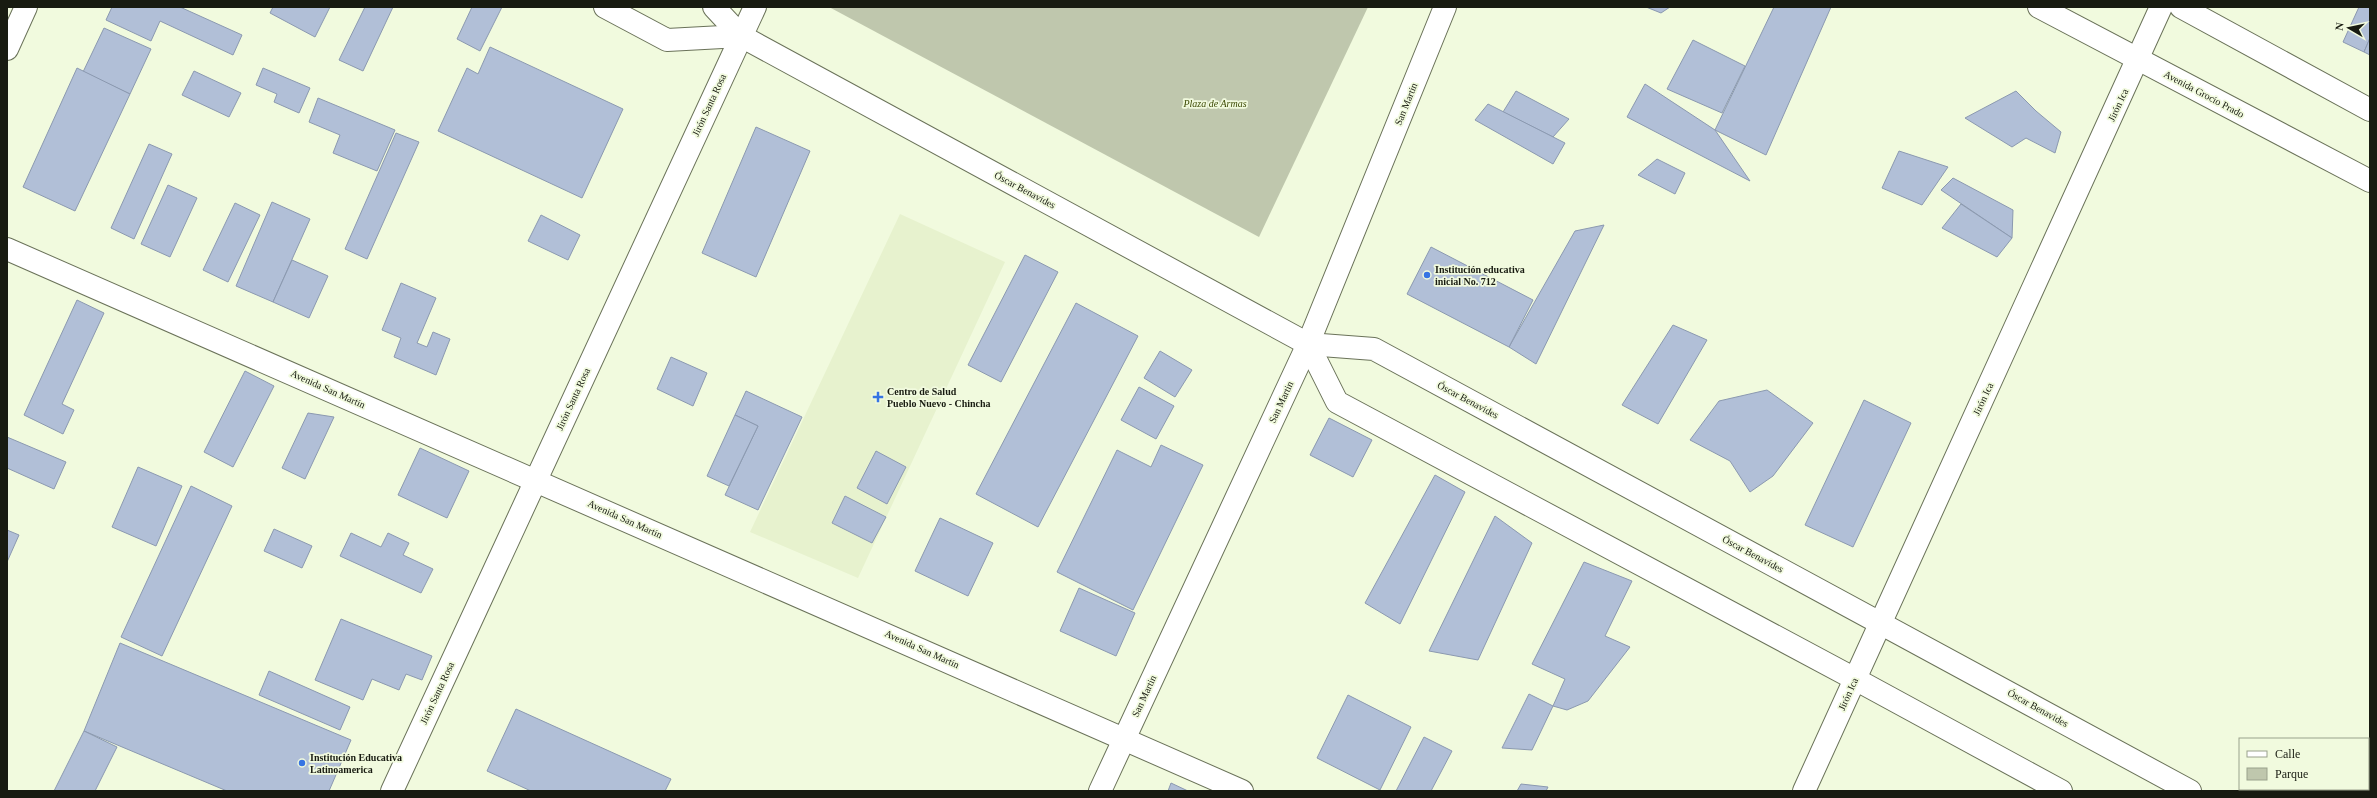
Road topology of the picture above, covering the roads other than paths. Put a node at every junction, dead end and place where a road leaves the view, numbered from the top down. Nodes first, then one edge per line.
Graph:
1 (26, 7) edge
2 (605, 7) edge
3 (714, 7) edge
4 (755, 7) edge
5 (1446, 7) edge
6 (2039, 7) edge
7 (2161, 7) edge
8 (2181, 7) edge
9 (741, 36) junction
10 (7, 49) edge
11 (2138, 60) junction
12 (2370, 110) edge
13 (2370, 181) edge
14 (7, 249) edge
15 (1308, 344) junction
16 (536, 480) junction
17 (1881, 623) junction
18 (1855, 679) junction
19 (1125, 738) junction
20 (392, 791) edge
21 (1100, 791) edge
22 (1242, 791) edge
23 (1804, 791) edge
24 (2061, 791) edge
25 (2190, 791) edge

1 - 10 street
2 - 9 street
3 - 9 street
4 - 9 street, Jirón Santa Rosa
5 - 15 street, San Martin
6 - 11 street, Avenida Grocio Prado
7 - 11 street, Jirón Ica
8 - 12 street
9 - 15 street, Óscar Benavides
9 - 16 street, Jirón Santa Rosa
11 - 13 street, Avenida Grocio Prado
11 - 17 street, Jirón Ica
14 - 16 street, Avenida San Martin
15 - 17 street, Óscar Benavides
15 - 18 street
15 - 19 street, San Martin
16 - 19 street, Avenida San Martin
16 - 20 street, Jirón Santa Rosa
17 - 18 street, Jirón Ica
17 - 25 street, Óscar Benavides
18 - 23 street, Jirón Ica
18 - 24 street
19 - 21 street, San Martin
19 - 22 street, Avenida San Martin

